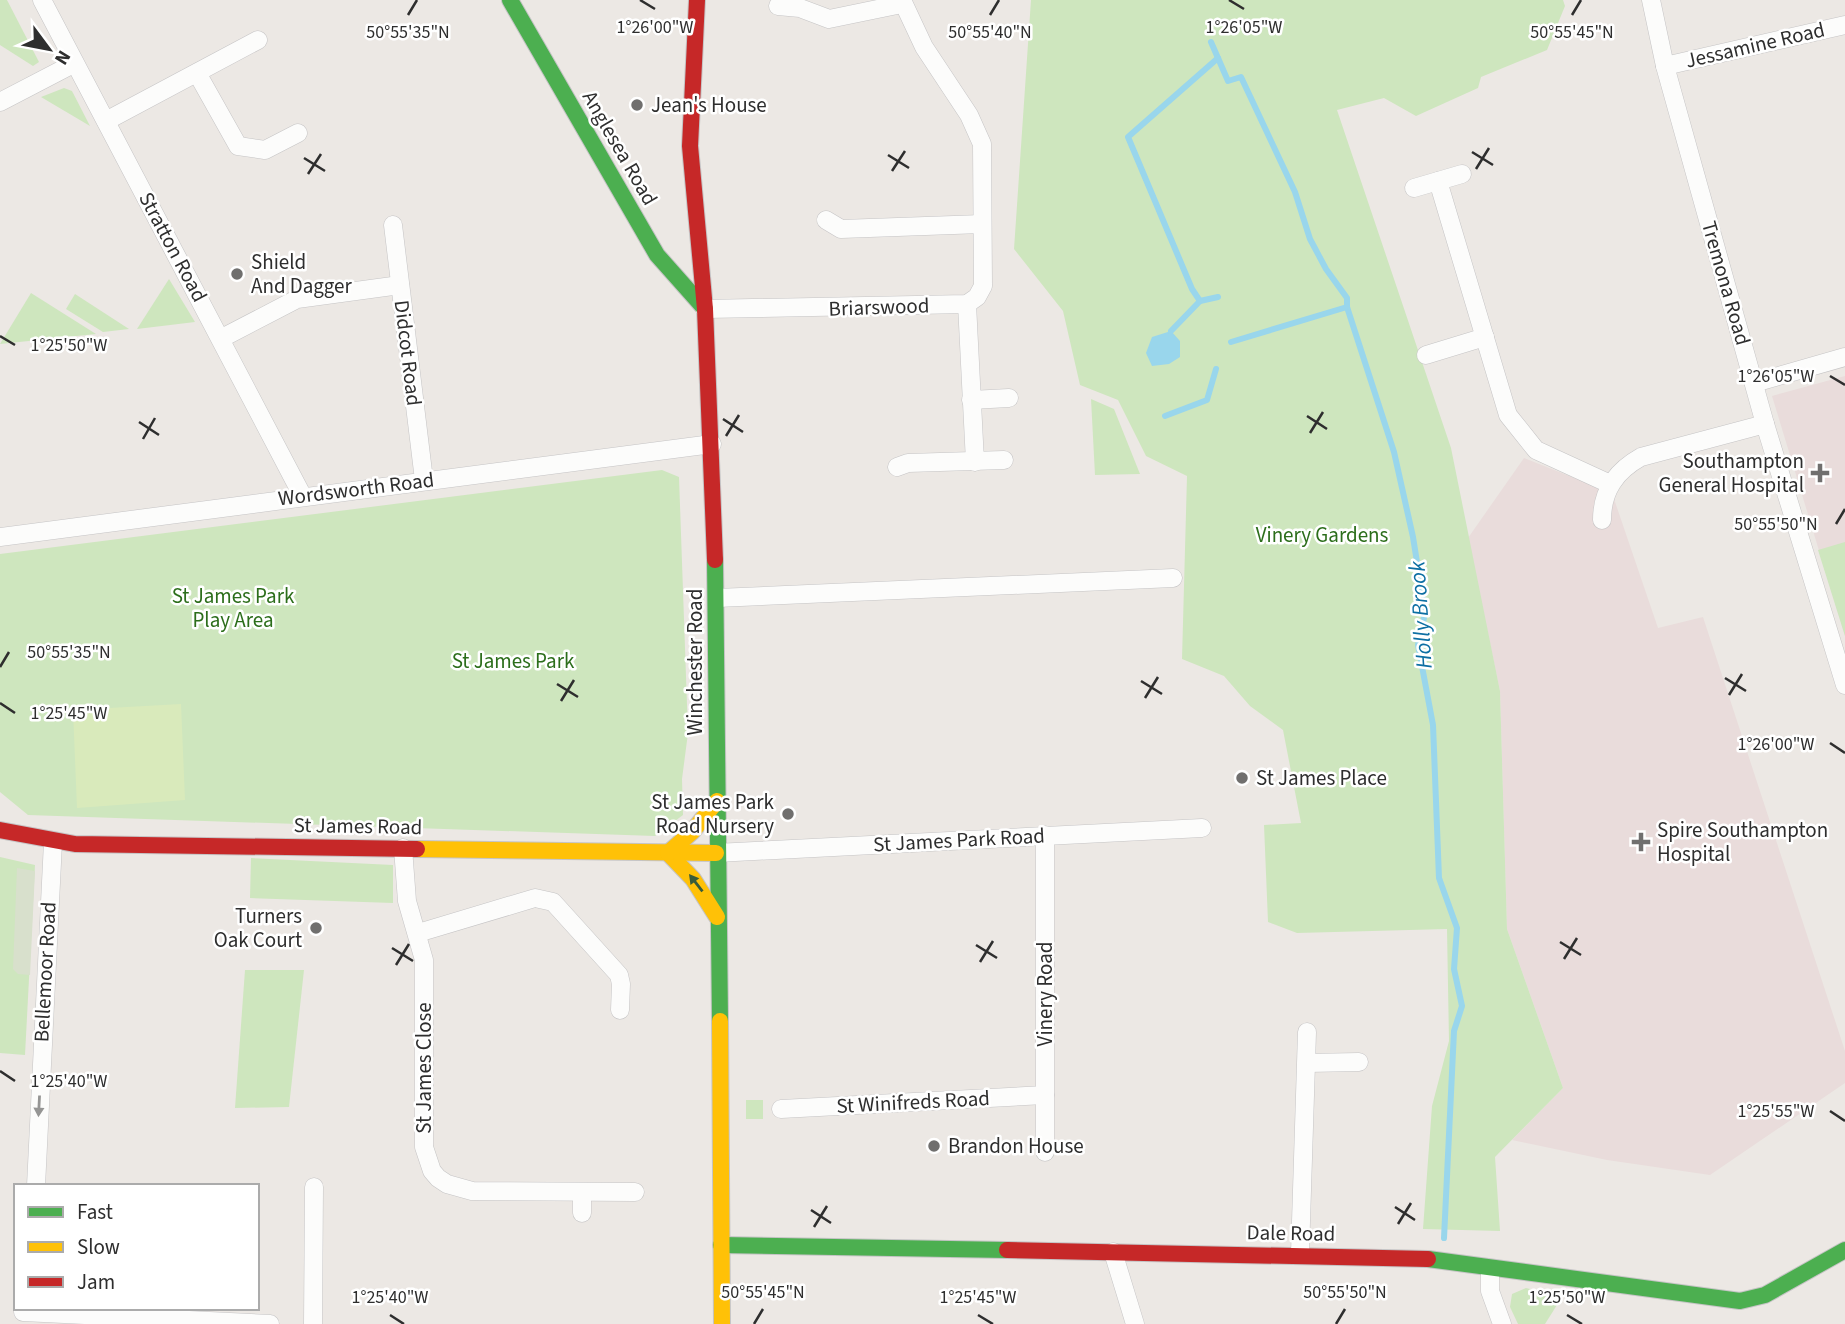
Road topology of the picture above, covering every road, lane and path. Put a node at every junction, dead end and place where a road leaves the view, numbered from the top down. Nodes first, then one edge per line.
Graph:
1 (42, 0) edge
2 (510, 0) edge
3 (698, 0) edge
4 (1651, 0) edge
5 (902, 2) edge
6 (800, 4) edge
7 (778, 6) dead end
8 (1845, 25) edge
9 (258, 40) dead end
10 (73, 64) junction
11 (1665, 66) junction
12 (197, 73) junction
13 (0, 102) edge
14 (106, 121) junction
15 (298, 132) dead end
16 (1462, 174) dead end
17 (1438, 181) junction
18 (1414, 188) dead end
19 (826, 220) dead end
20 (982, 224) junction
21 (393, 225) dead end
22 (400, 285) junction
23 (967, 304) junction
24 (705, 309) junction
25 (1485, 337) junction
26 (222, 338) junction
27 (1426, 355) dead end
28 (1845, 357) edge
29 (1754, 383) junction
30 (1009, 398) dead end
31 (971, 400) junction
32 (1765, 424) junction
33 (712, 444) junction
34 (1003, 460) dead end
35 (975, 462) junction
36 (897, 467) dead end
37 (424, 480) junction
38 (1610, 484) junction
39 (302, 495) junction
40 (1602, 520) dead end
41 (0, 537) edge
42 (1173, 578) dead end
43 (717, 597) junction
44 (1845, 685) edge
45 (717, 801) junction
46 (1202, 828) dead end
47 (0, 830) edge
48 (1045, 835) junction
49 (53, 842) junction
50 (403, 848) junction
51 (668, 853) junction
52 (716, 853) junction
53 (718, 918) junction
54 (418, 933) junction
55 (620, 1010) dead end
56 (1307, 1032) dead end
57 (1359, 1062) dead end
58 (1307, 1063) junction
59 (1045, 1095) junction
60 (781, 1110) dead end
61 (1045, 1152) dead end
62 (36, 1184) edge
63 (314, 1187) dead end
64 (635, 1192) dead end
65 (582, 1193) junction
66 (582, 1213) dead end
67 (721, 1245) junction
68 (1845, 1250) edge
69 (1113, 1252) junction
70 (1300, 1253) junction
71 (1490, 1270) junction
72 (23, 1315) edge
73 (270, 1324) edge
74 (313, 1324) edge
75 (722, 1324) edge
76 (1135, 1324) edge
77 (1502, 1324) edge

1 - 10 street, Stratton Road
2 - 24 street, Anglesea Road
3 - 24 street, Winchester Road
4 - 11 street, Tremona Road
5 - 6 street
5 - 20 street
6 - 7 street
8 - 11 street, Jessamine Road
9 - 12 street
10 - 13 street
10 - 14 street, Stratton Road
11 - 29 street, Tremona Road
12 - 14 street
12 - 15 street
14 - 26 street, Stratton Road
16 - 17 street
17 - 18 street
17 - 25 street
19 - 20 street
20 - 23 street
21 - 22 street, Didcot Road
22 - 26 street
22 - 37 street, Didcot Road
23 - 24 street, Briarswood
23 - 31 street
24 - 33 street, Winchester Road
25 - 27 street
25 - 38 street
26 - 39 street, Stratton Road
28 - 29 street
29 - 32 street, Tremona Road
30 - 31 street
31 - 35 street
32 - 38 street
32 - 44 street, Tremona Road
33 - 37 street, Wordsworth Road
33 - 43 street, Winchester Road
34 - 35 street
35 - 36 street
37 - 39 street, Wordsworth Road
38 - 40 street
39 - 41 street, Wordsworth Road
42 - 43 street
43 - 45 street, Winchester Road
45 - 51 street
45 - 52 street, Winchester Road
46 - 48 street, St James Park Road
47 - 49 street, St James Road
48 - 52 street, St James Park Road
48 - 59 street, Vinery Road
49 - 50 street, St James Road
49 -> 62 street, Bellemoor Road
50 - 51 street, St James Road
50 - 54 street, St James Close
51 - 52 street, St James Road
53 -> 51 street
52 - 53 street, Winchester Road
53 - 67 street, Winchester Road
54 - 55 street
54 - 65 street, St James Close
56 - 58 street
57 - 58 street
58 - 70 street
59 - 60 street, St Winifreds Road
59 - 61 street, Vinery Road
63 - 74 street
64 - 65 street, St James Close
65 - 66 street
67 - 69 street, Dale Road
67 - 75 street, Winchester Road
68 - 71 street, Dale Road
69 - 70 street, Dale Road
69 - 76 street
70 - 71 street, Dale Road
71 - 77 street
72 - 73 street

